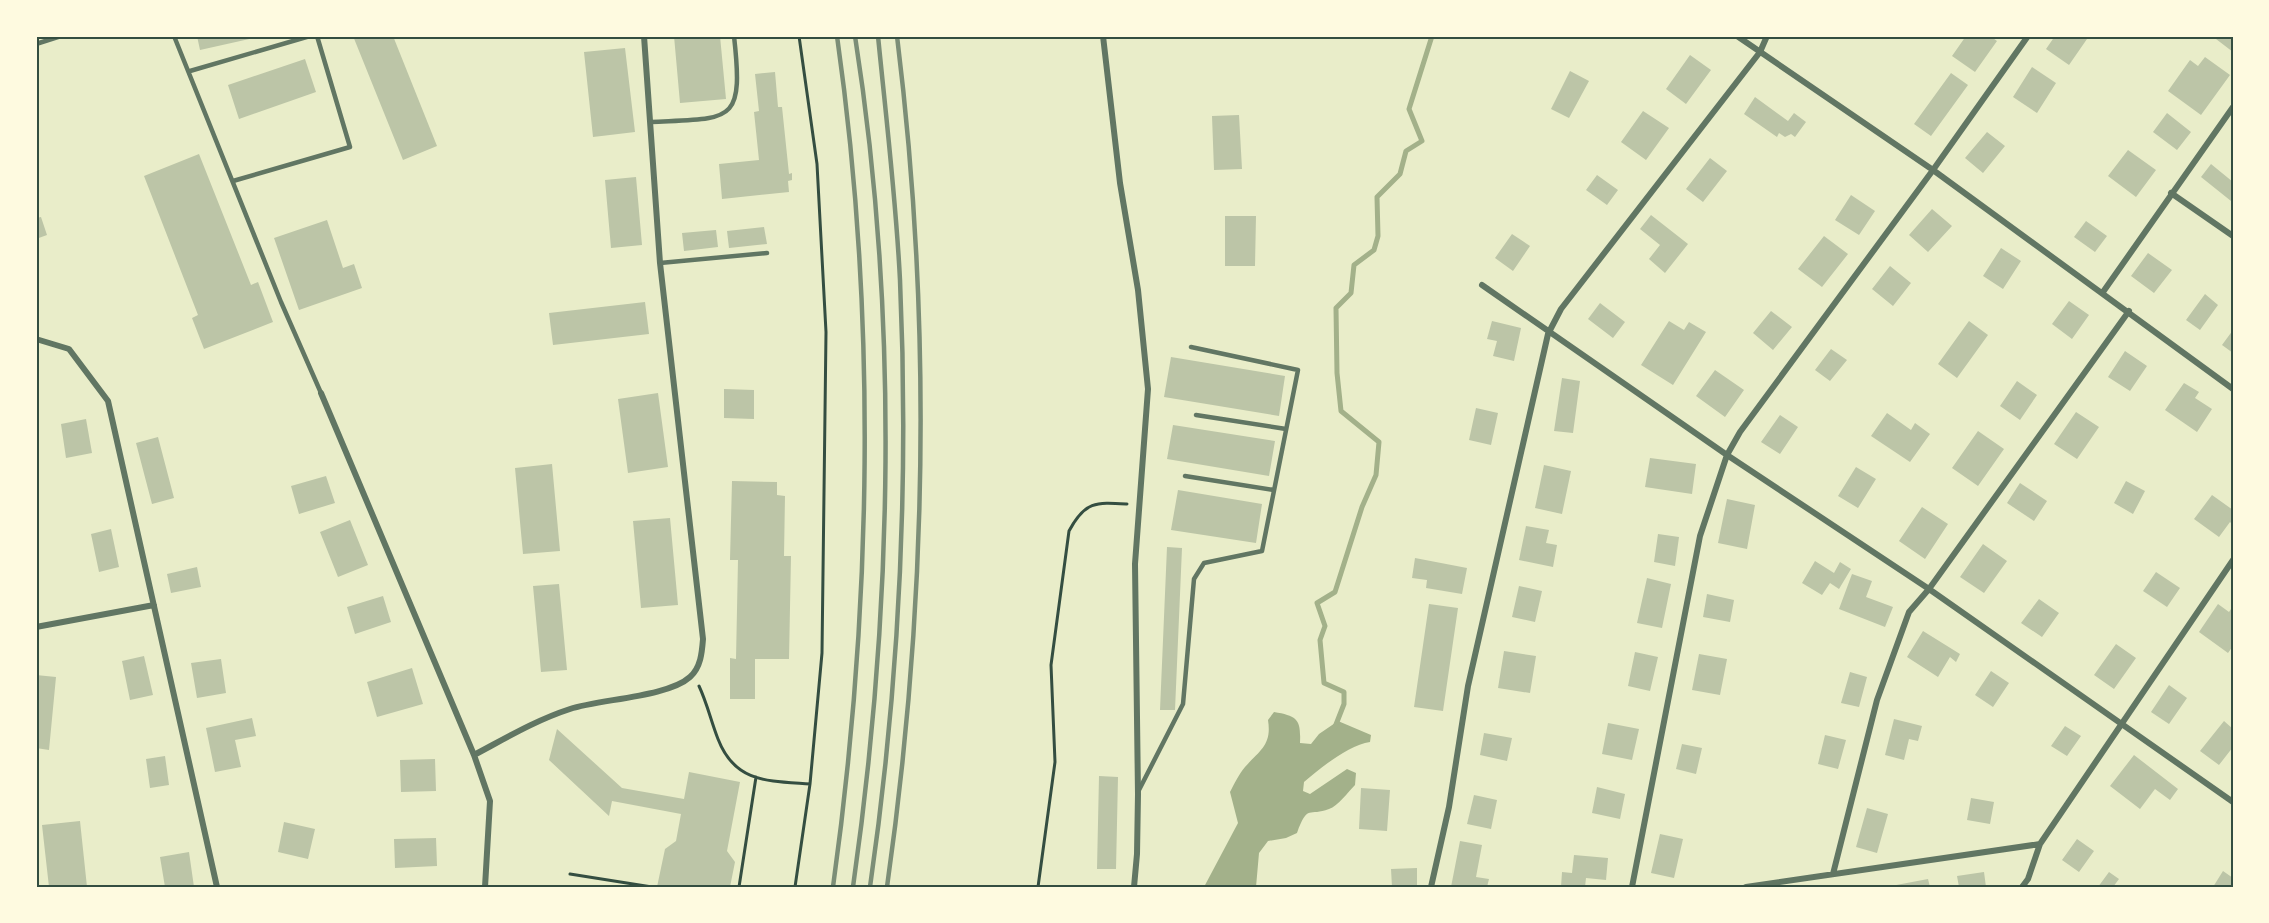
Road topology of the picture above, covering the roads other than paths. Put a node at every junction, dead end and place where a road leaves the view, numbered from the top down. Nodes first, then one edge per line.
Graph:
1 (61, 36) edge
2 (174, 36) edge
3 (310, 36) edge
4 (317, 36) edge
5 (644, 36) edge
6 (734, 36) edge
7 (1103, 36) edge
8 (1737, 36) edge
9 (1767, 36) edge
10 (2028, 36) edge
11 (36, 44) edge
12 (1760, 52) junction
13 (189, 71) junction
14 (2233, 107) edge
15 (651, 122) junction
16 (1934, 170) junction
17 (233, 181) junction
18 (2171, 193) junction
19 (2233, 236) edge
20 (767, 253) dead end
21 (660, 263) junction
22 (1482, 285) dead end
23 (2103, 292) junction
24 (2129, 311) junction
25 (1548, 333) junction
26 (36, 339) edge
27 (1191, 347) dead end
28 (2233, 389) edge
29 (321, 393) joint
30 (1196, 415) dead end
31 (1286, 429) junction
32 (1727, 455) junction
33 (1185, 476) dead end
34 (1274, 490) junction
35 (2233, 560) edge
36 (1929, 589) junction
37 (154, 605) junction
38 (36, 627) edge
39 (2120, 723) junction
40 (474, 755) junction
41 (1138, 794) junction
42 (2233, 802) edge
43 (2040, 844) junction
44 (1833, 874) junction
45 (217, 887) edge
46 (485, 887) edge
47 (1134, 887) edge
48 (1431, 887) edge
49 (1632, 887) edge
50 (1746, 887) edge
51 (2022, 887) edge

1 - 11 lane
2 - 13 lane
3 - 13 lane
4 - 17 lane
5 - 15 street
6 - 15 lane
7 - 41 street
8 - 12 street
9 - 12 street
10 - 16 street
12 - 16 street
12 - 25 street
13 - 17 lane
14 - 18 street
15 - 21 street
16 - 23 street
16 - 32 street
17 - 29 lane
18 - 19 street
18 - 23 street
20 - 21 lane
21 - 40 street
22 - 25 street
23 - 24 street
24 - 28 street
24 - 36 street
25 - 32 street
25 - 48 street
26 - 37 street
27 - 31 lane
29 - 40 street
30 - 31 lane
31 - 34 lane
32 - 36 street
32 - 49 street
33 - 34 lane
34 - 41 lane
35 - 39 street
36 - 39 street
36 - 44 street
37 - 38 street
37 - 45 street
39 - 42 street
39 - 43 street
40 - 46 street
41 - 47 street
43 - 44 street
43 - 51 street
44 - 50 street

